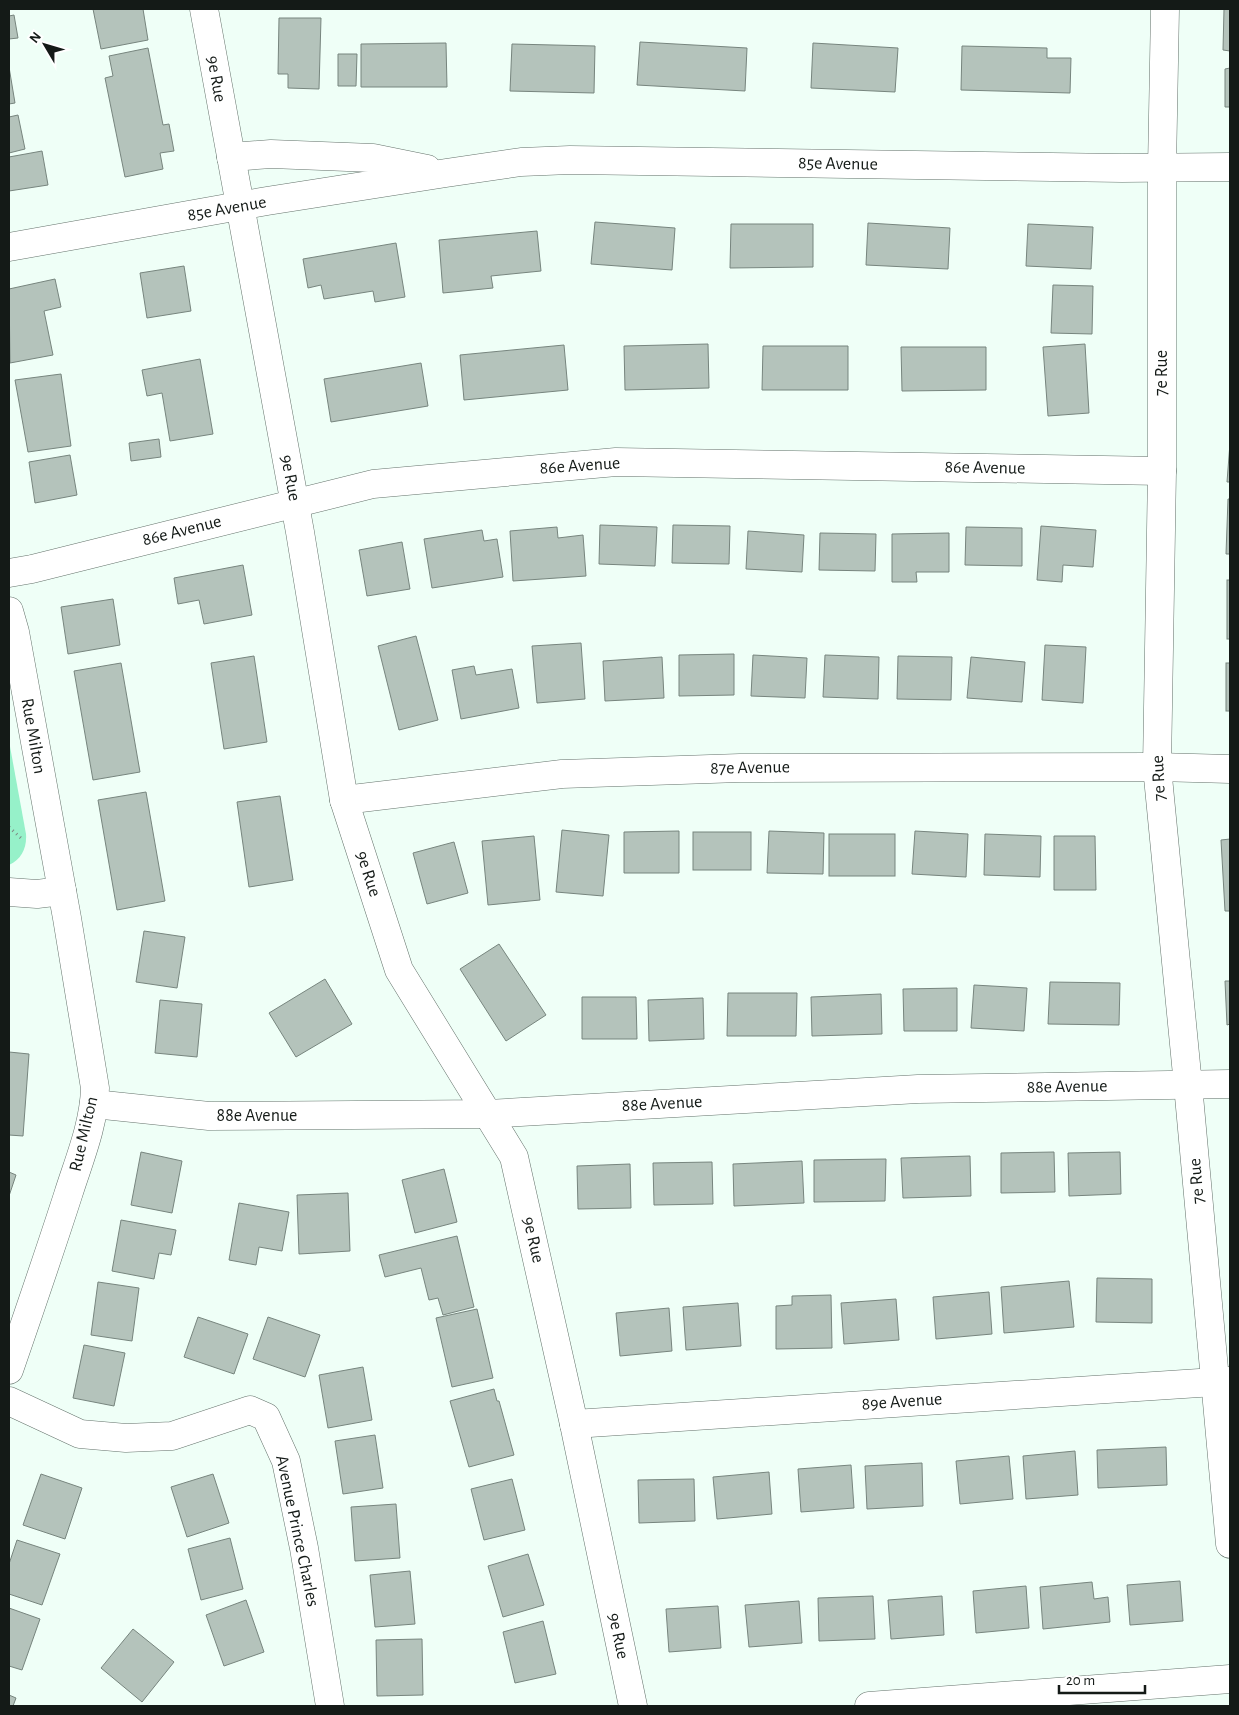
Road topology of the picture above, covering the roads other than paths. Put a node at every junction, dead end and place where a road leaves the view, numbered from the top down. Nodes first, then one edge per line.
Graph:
1 (204, 9) edge
2 (1165, 9) edge
3 (231, 156) junction
4 (1230, 167) edge
5 (1162, 168) junction
6 (446, 173) junction
7 (239, 207) junction
8 (9, 247) edge
9 (1162, 471) junction
10 (295, 504) junction
11 (9, 573) edge
12 (9, 611) edge
13 (1157, 767) junction
14 (1230, 769) edge
15 (344, 800) junction
16 (62, 891) junction
17 (9, 892) edge
18 (1230, 1084) edge
19 (1188, 1085) junction
20 (94, 1104) junction
21 (488, 1114) junction
22 (9, 1370) edge
23 (1223, 1381) edge
24 (9, 1401) edge
25 (574, 1424) junction
26 (1230, 1544) edge
27 (1230, 1679) edge
28 (330, 1706) edge
29 (633, 1706) edge
30 (869, 1706) edge

1 - 3 street, 9e Rue
2 - 5 street, 7e Rue
3 - 6 street, 85e Avenue
3 - 7 street, 9e Rue
4 - 5 street, 85e Avenue
5 - 6 street, 85e Avenue
5 - 9 street, 7e Rue
6 - 7 street, 85e Avenue
7 - 8 street, 85e Avenue
7 - 10 street, 9e Rue
9 - 10 street, 86e Avenue
9 - 13 street, 7e Rue
10 - 11 street, 86e Avenue
10 - 15 street, 9e Rue
12 - 16 street, Rue Milton
13 - 14 street, 87e Avenue
13 - 15 street, 87e Avenue
13 - 19 street, 7e Rue
15 - 21 street, 9e Rue
16 - 17 street
16 - 20 street, Rue Milton
18 - 19 street, 88e Avenue
19 - 21 street, 88e Avenue
19 - 23 street, 7e Rue
20 - 21 street, 88e Avenue
20 - 22 street, Rue Milton
21 - 25 street, 9e Rue
23 - 25 street, 89e Avenue
23 - 26 street, 7e Rue
24 - 28 street, Avenue Prince Charles
25 - 29 street, 9e Rue
27 - 30 street

